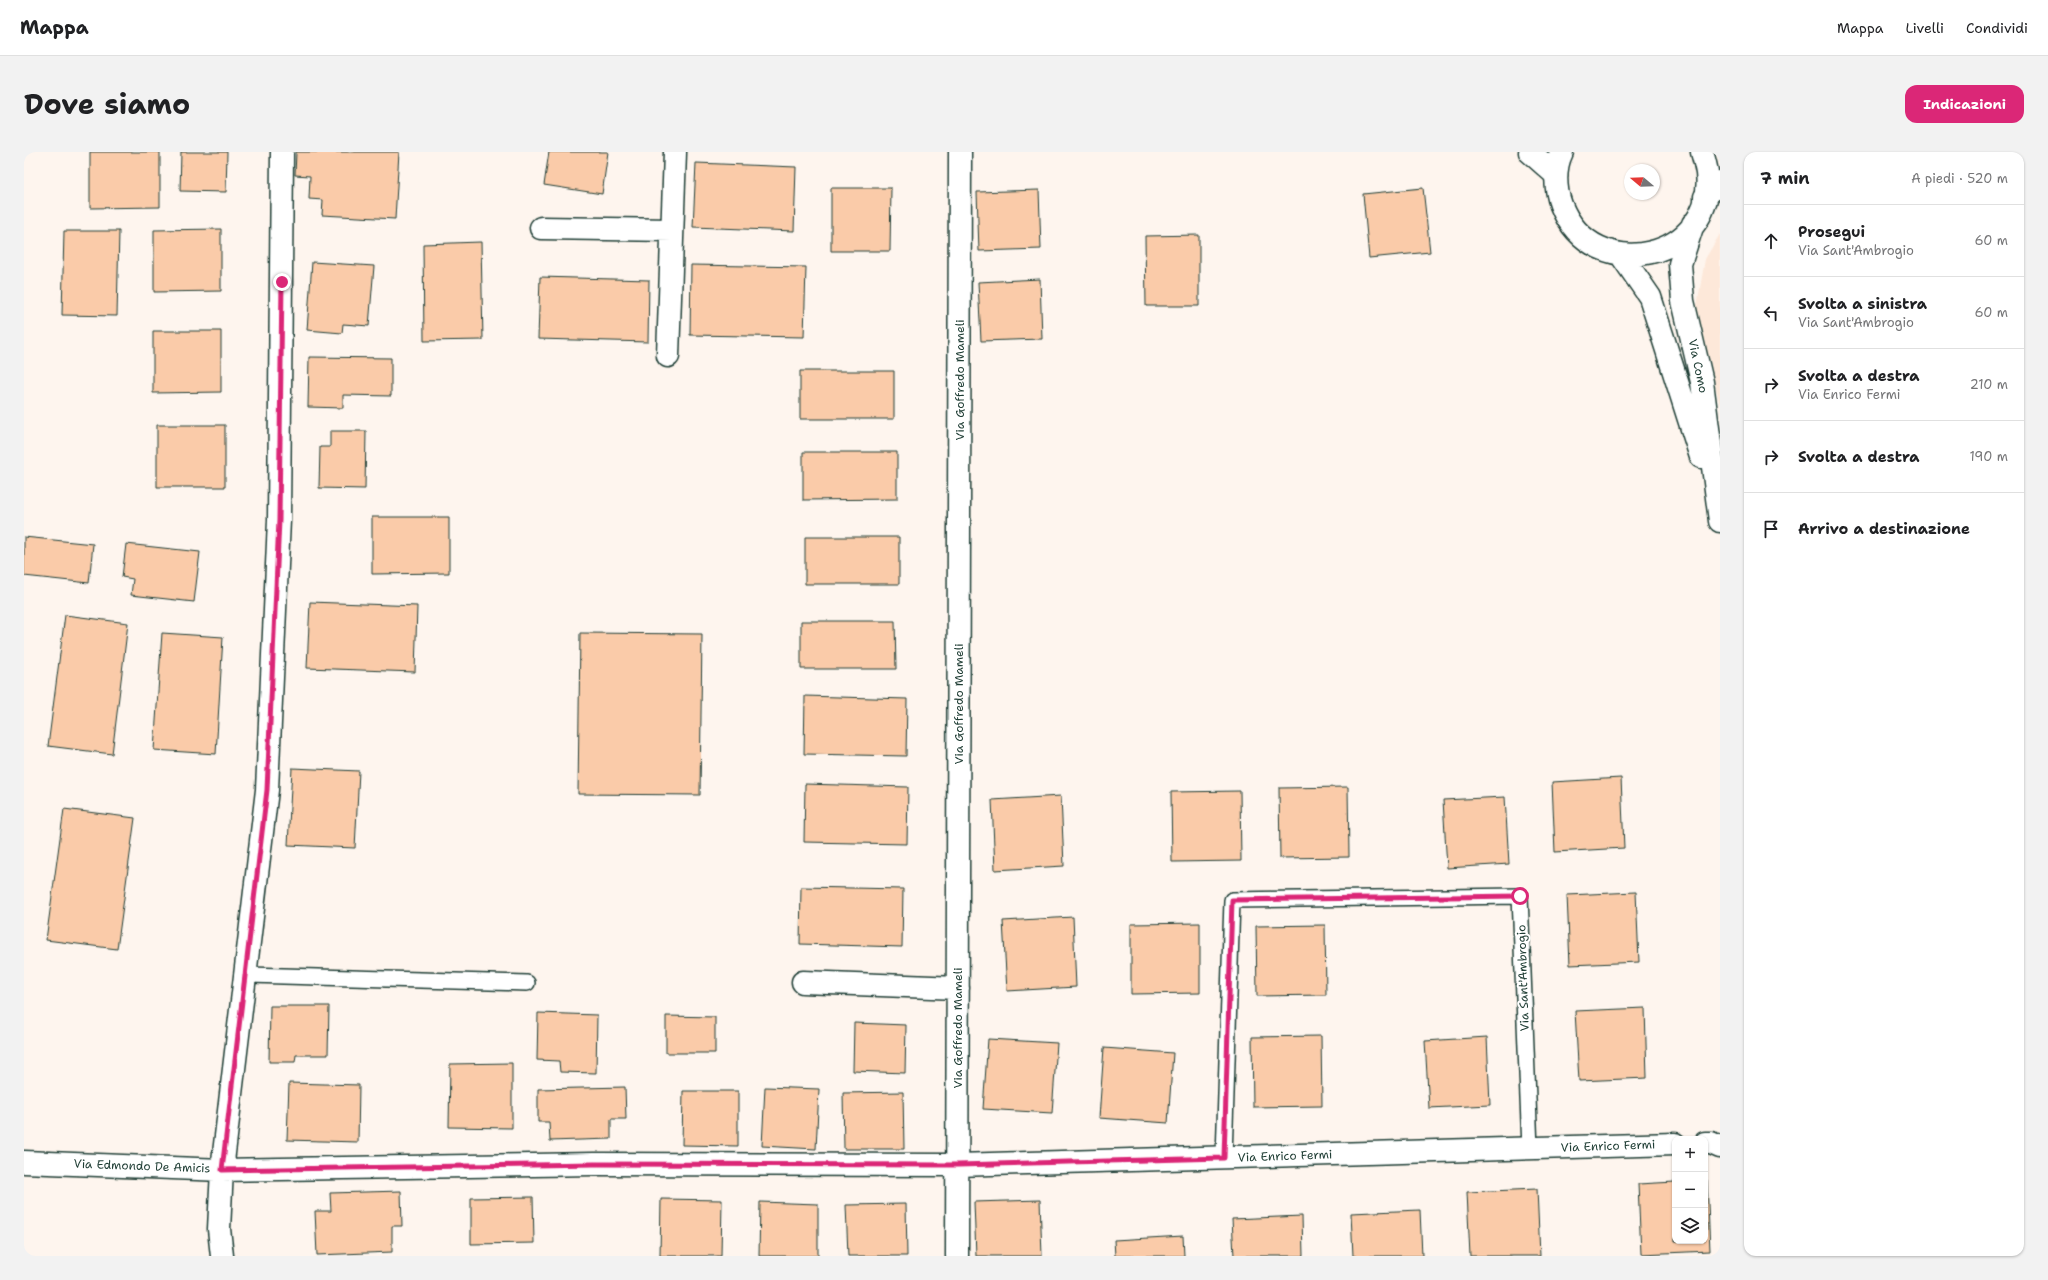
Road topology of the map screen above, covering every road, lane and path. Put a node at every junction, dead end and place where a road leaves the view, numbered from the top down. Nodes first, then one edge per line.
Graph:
1 (282, 152) edge
2 (675, 152) edge
3 (960, 152) edge
4 (1530, 152) edge
5 (1562, 152) edge
6 (1702, 152) edge
7 (1556, 175) junction
8 (1713, 189) edge
9 (1693, 224) junction
10 (541, 228) dead end
11 (672, 230) junction
12 (1621, 255) junction
13 (668, 356) dead end
14 (1719, 516) edge
15 (246, 975) junction
16 (526, 982) dead end
17 (803, 982) dead end
18 (958, 988) junction
19 (1672, 1144) edge
20 (1530, 1149) junction
21 (1224, 1158) junction
22 (24, 1162) edge
23 (958, 1165) junction
24 (222, 1170) junction
25 (222, 1256) edge
26 (957, 1256) edge

1 - 15 street
2 - 11 street
3 - 18 street, Via Goffredo Mameli
4 - 7 street
5 - 7 street
6 - 8 street
7 - 12 street
8 - 9 street
9 - 12 street
9 - 14 street, Via Como
10 - 11 street
11 - 13 street
12 - 14 street, Via Como
15 - 16 lane
15 - 24 street
17 - 18 street
18 - 23 street, Via Goffredo Mameli
19 - 20 street, Via Enrico Fermi
20 - 21 street, Via Enrico Fermi
20 - 21 lane, Via Sant'Ambrogio
21 - 23 street, Via Enrico Fermi
22 - 24 street, Via Edmondo De Amicis
23 - 24 street, Via Enrico Fermi
23 - 26 street, Via Goffredo Mameli
24 - 25 street, Via Edmondo De Amicis

